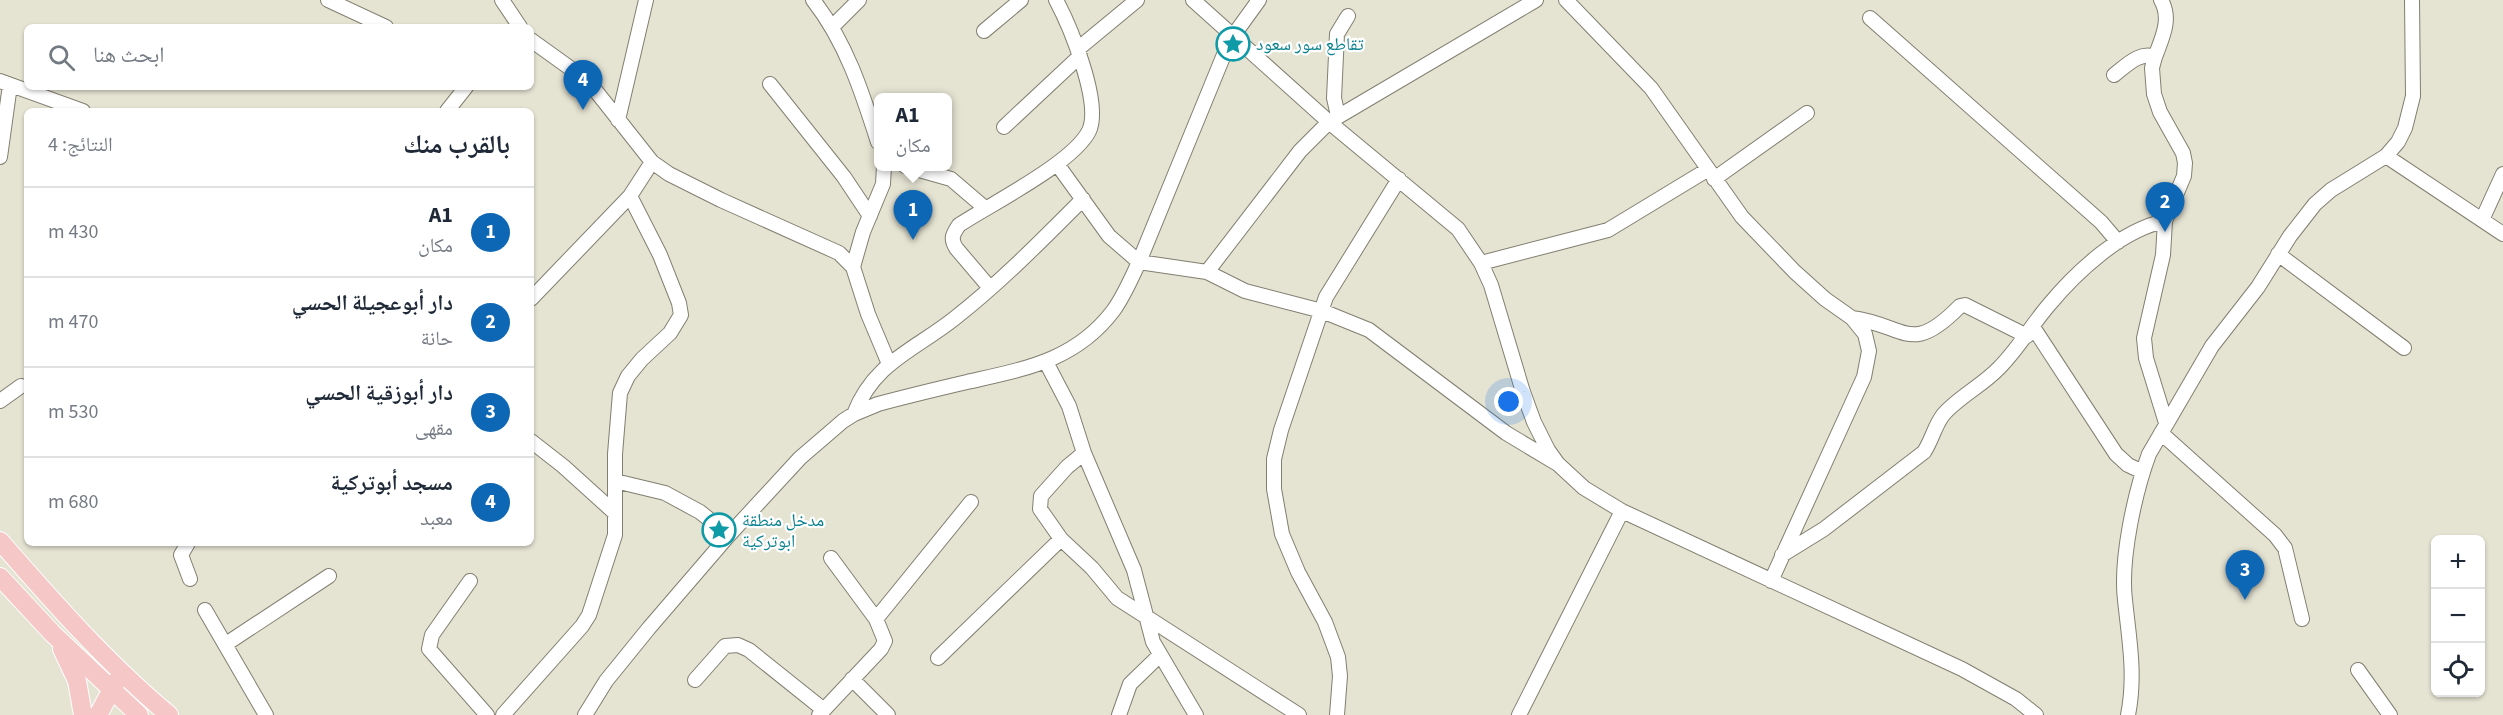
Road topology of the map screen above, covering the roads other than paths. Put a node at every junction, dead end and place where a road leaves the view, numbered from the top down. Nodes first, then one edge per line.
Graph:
1 (328, 0) edge
2 (502, 0) edge
3 (646, 0) edge
4 (813, 0) edge
5 (859, 0) edge
6 (1021, 0) edge
7 (1056, 0) edge
8 (1137, 0) edge
9 (1192, 0) edge
10 (1259, 0) edge
11 (1536, 0) edge
12 (1566, 0) edge
13 (2161, 0) edge
14 (2412, 0) edge
15 (1348, 16) dead end
16 (1870, 18) dead end
17 (380, 24) edge
18 (518, 24) edge
19 (832, 27) junction
20 (984, 31) dead end
21 (1233, 36) junction
22 (534, 42) edge
23 (1080, 52) junction
24 (2155, 57) junction
25 (2114, 75) dead end
26 (5, 83) edge
27 (770, 84) dead end
28 (24, 90) edge
29 (24, 90) edge
30 (460, 90) edge
31 (74, 108) edge
32 (449, 108) edge
33 (1807, 112) dead end
34 (1334, 119) junction
35 (618, 120) junction
36 (874, 127) edge
37 (1004, 127) dead end
38 (2386, 156) junction
39 (0, 157) edge
40 (652, 162) junction
41 (1057, 164) junction
42 (884, 171) edge
43 (923, 171) edge
44 (1711, 174) junction
45 (2503, 174) edge
46 (1399, 178) junction
47 (630, 196) junction
48 (1083, 199) junction
49 (985, 208) junction
50 (870, 216) junction
51 (2482, 220) junction
52 (2165, 221) junction
53 (2503, 234) edge
54 (2118, 242) junction
55 (2278, 254) junction
56 (1139, 262) junction
57 (1481, 263) junction
58 (853, 267) junction
59 (1207, 272) junction
60 (990, 288) junction
61 (534, 296) edge
62 (1322, 311) junction
63 (1852, 318) junction
64 (2030, 332) junction
65 (2404, 348) dead end
66 (1046, 362) junction
67 (889, 363) junction
68 (21, 386) dead end
69 (0, 401) edge
70 (854, 414) junction
71 (2163, 428) junction
72 (534, 443) edge
73 (1084, 453) junction
74 (1558, 464) junction
75 (2143, 472) junction
76 (615, 481) junction
77 (971, 502) dead end
78 (1622, 511) junction
79 (615, 513) junction
80 (729, 535) junction
81 (1061, 539) junction
82 (0, 541) edge
83 (186, 546) edge
84 (1782, 555) junction
85 (831, 558) dead end
86 (330, 576) dead end
87 (0, 577) edge
88 (190, 579) dead end
89 (470, 581) dead end
90 (1771, 581) junction
91 (205, 610) dead end
92 (1144, 615) junction
93 (876, 619) junction
94 (2302, 619) dead end
95 (53, 634) junction
96 (226, 644) junction
97 (1160, 655) junction
98 (938, 658) dead end
99 (2358, 670) dead end
100 (121, 673) junction
101 (852, 679) junction
102 (696, 680) dead end
103 (137, 686) junction
104 (111, 690) junction
105 (128, 711) edge
106 (821, 713) edge
107 (1526, 713) edge
108 (83, 715) edge
109 (98, 715) edge
110 (169, 715) edge
111 (266, 715) edge
112 (488, 715) edge
113 (504, 715) edge
114 (585, 715) edge
115 (888, 715) edge
116 (1119, 715) edge
117 (1196, 715) edge
118 (1299, 715) edge
119 (1337, 715) edge
120 (2036, 715) edge
121 (2128, 715) edge
122 (2390, 715) edge

1 - 17 street
2 - 18 street
3 - 35 street
4 - 19 street
5 - 19 street
6 - 20 street
7 - 23 street
8 - 23 street
9 - 21 street
10 - 21 street
11 - 34 street
12 - 44 street
13 - 24 street
14 - 38 street
15 - 34 street
16 - 54 street
19 - 36 street
21 - 34 street
21 - 56 street
22 - 35 street
23 - 37 street
23 - 41 street
24 - 25 street
24 - 52 street
26 - 28 street
26 - 39 street
27 - 50 street
29 - 31 street
30 - 32 street
33 - 44 street
34 - 46 street
34 - 59 street
35 - 40 street
38 - 51 street
38 - 55 street
40 - 47 street
40 - 58 street
41 - 48 street
41 - 49 street
42 - 50 street
43 - 49 street
44 - 57 street
44 - 63 street
45 - 51 street
46 - 57 street
46 - 62 street
47 - 61 street
47 - 76 street
48 - 56 street
48 - 60 street
49 - 60 street
50 - 58 street
51 - 53 street
52 - 54 street
52 - 71 street
54 - 64 street
55 - 65 street
55 - 71 street
56 - 59 street
56 - 66 street
57 - 74 street
58 - 67 street
59 - 62 street
60 - 67 street
62 - 74 street
62 - 119 street
63 - 64 street
63 - 84 street
64 - 75 street
64 - 84 street
66 - 70 street
66 - 73 street
67 - 70 street
68 - 69 street
70 - 80 street
71 - 75 street
71 - 94 street
72 - 79 street
73 - 81 street
73 - 92 street
74 - 78 street
75 - 121 street
76 - 79 street
76 - 80 street
77 - 93 street
78 - 90 street
78 - 107 street
79 - 113 street
80 - 114 street
81 - 92 street
81 - 98 street
82 - 100 main road
83 - 88 street
84 - 90 street
85 - 93 street
86 - 96 street
87 - 95 main road
89 - 112 street
90 - 120 street
91 - 96 street
92 - 97 street
92 - 118 street
93 - 101 street
95 - 104 main road
95 - 108 main road
96 - 111 street
97 - 116 street
97 - 117 street
99 - 122 street
100 - 103 main road
100 - 104 main road
101 - 106 street
101 - 115 street
102 - 106 street
103 - 105 main road
103 - 110 main road
104 - 105 main road
104 - 109 main road

